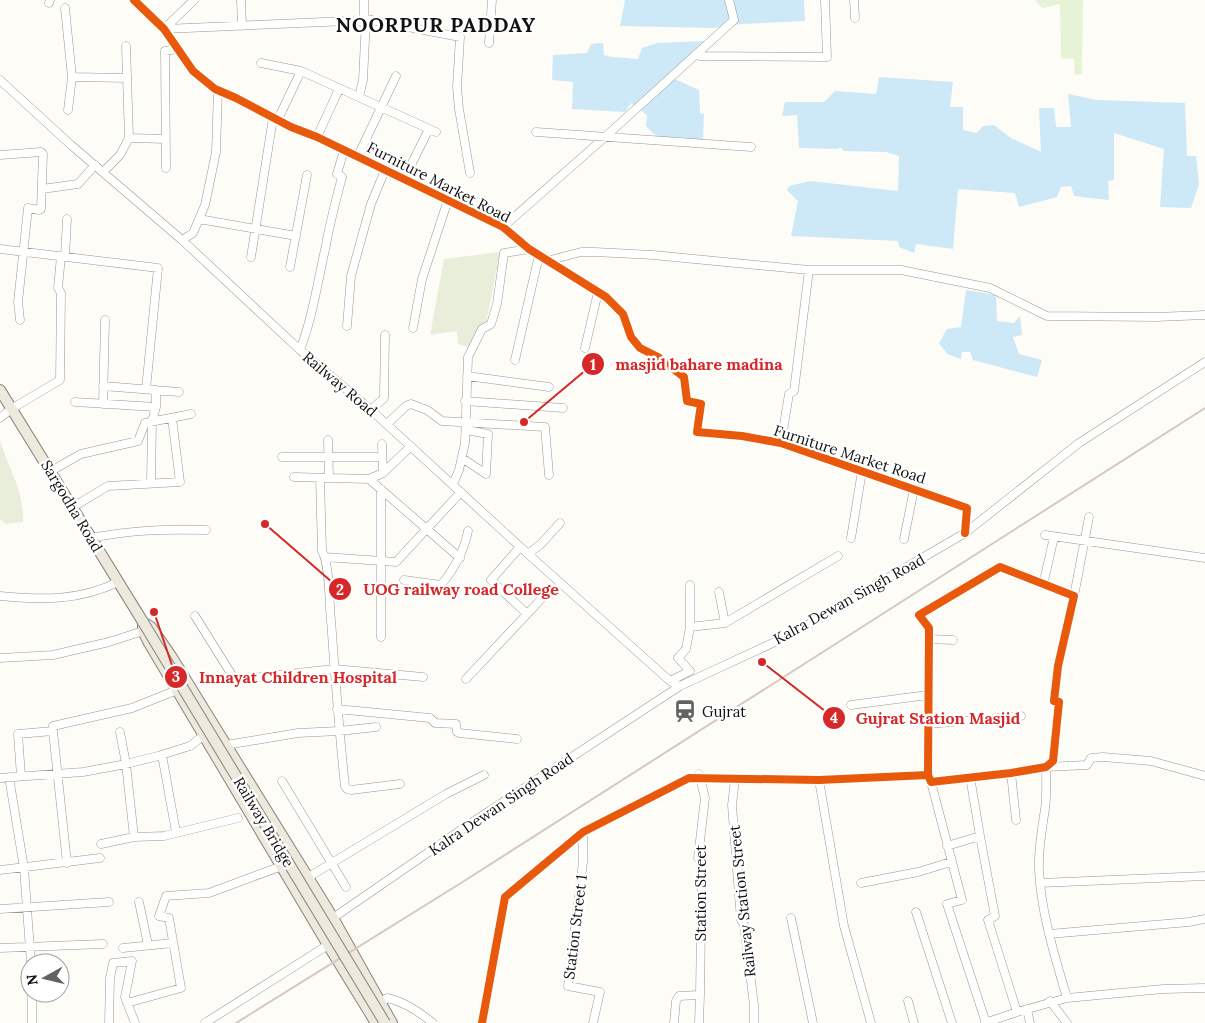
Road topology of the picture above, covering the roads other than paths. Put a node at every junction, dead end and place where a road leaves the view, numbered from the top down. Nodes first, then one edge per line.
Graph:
1 (134, 0) edge
2 (194, 0) edge
3 (241, 0) edge
4 (364, 0) edge
5 (492, 0) edge
6 (728, 0) edge
7 (825, 0) edge
8 (854, 0) edge
9 (65, 8) dead end
10 (855, 18) dead end
11 (365, 20) junction
12 (242, 26) junction
13 (164, 29) junction
14 (489, 42) dead end
15 (126, 46) dead end
16 (178, 49) junction
17 (700, 56) dead end
18 (261, 63) dead end
19 (301, 71) junction
20 (396, 76) dead end
21 (72, 77) junction
22 (127, 78) junction
23 (0, 80) edge
24 (339, 89) junction
25 (218, 90) junction
26 (358, 97) junction
27 (381, 108) junction
28 (68, 110) dead end
29 (273, 118) junction
30 (536, 132) dead end
31 (317, 137) junction
32 (605, 137) junction
33 (129, 138) junction
34 (166, 139) junction
35 (751, 146) dead end
36 (344, 150) junction
37 (0, 154) edge
38 (358, 156) junction
39 (95, 165) junction
40 (166, 168) dead end
41 (385, 170) junction
42 (102, 172) junction
43 (470, 173) dead end
44 (307, 175) dead end
45 (404, 179) junction
46 (42, 189) junction
47 (448, 200) junction
48 (68, 219) dead end
49 (199, 219) junction
50 (503, 227) junction
51 (256, 228) junction
52 (296, 236) junction
53 (182, 240) junction
54 (0, 249) edge
55 (529, 249) junction
56 (24, 252) junction
57 (539, 255) junction
58 (63, 256) junction
59 (251, 257) dead end
60 (547, 261) junction
61 (290, 267) dead end
62 (809, 270) junction
63 (598, 292) junction
64 (1205, 316) edge
65 (20, 320) dead end
66 (105, 320) dead end
67 (347, 326) dead end
68 (413, 328) dead end
69 (385, 335) dead end
70 (585, 348) dead end
71 (300, 350) junction
72 (515, 360) dead end
73 (1205, 362) edge
74 (467, 376) junction
75 (103, 386) junction
76 (549, 387) dead end
77 (146, 389) junction
78 (0, 390) edge
79 (156, 390) junction
80 (179, 392) dead end
81 (466, 401) junction
82 (75, 402) dead end
83 (104, 404) junction
84 (156, 407) junction
85 (563, 408) dead end
86 (11, 409) junction
87 (371, 410) junction
88 (190, 414) dead end
89 (0, 418) edge
90 (172, 418) junction
91 (466, 421) junction
92 (152, 422) junction
93 (387, 424) junction
94 (466, 430) junction
95 (328, 440) dead end
96 (781, 443) junction
97 (382, 444) dead end
98 (411, 446) junction
99 (282, 456) dead end
100 (328, 457) junction
101 (382, 457) junction
102 (462, 458) junction
103 (51, 471) junction
104 (862, 471) junction
105 (382, 474) junction
106 (549, 475) dead end
107 (294, 477) dead end
108 (325, 478) junction
109 (369, 479) junction
110 (151, 483) junction
111 (452, 484) junction
112 (381, 489) junction
113 (914, 489) junction
114 (461, 492) junction
115 (73, 507) junction
116 (1089, 517) dead end
117 (560, 523) dead end
118 (426, 529) junction
119 (206, 530) dead end
120 (468, 531) dead end
121 (965, 534) junction
122 (1045, 536) dead end
123 (1054, 537) junction
124 (92, 538) junction
125 (851, 538) dead end
126 (904, 539) dead end
127 (1085, 542) junction
128 (520, 547) junction
129 (528, 554) junction
130 (838, 556) dead end
131 (325, 557) junction
132 (460, 558) junction
133 (1205, 558) edge
134 (381, 561) junction
135 (404, 580) dead end
136 (118, 582) junction
137 (690, 584) dead end
138 (1043, 585) junction
139 (719, 592) dead end
140 (0, 596) edge
141 (544, 596) dead end
142 (1074, 596) junction
143 (527, 614) junction
144 (195, 616) dead end
145 (725, 623) junction
146 (143, 626) junction
147 (690, 627) junction
148 (381, 637) dead end
149 (929, 640) junction
150 (954, 640) dead end
151 (0, 658) edge
152 (334, 669) junction
153 (423, 677) dead end
154 (466, 679) dead end
155 (670, 681) junction
156 (680, 686) junction
157 (177, 690) junction
158 (928, 694) junction
159 (851, 705) dead end
160 (337, 709) junction
161 (1022, 716) dead end
162 (928, 724) junction
163 (376, 727) dead end
164 (54, 731) junction
165 (339, 731) junction
166 (120, 732) dead end
167 (204, 735) junction
168 (517, 738) dead end
169 (226, 745) junction
170 (162, 755) junction
171 (126, 764) junction
172 (1046, 767) junction
173 (1011, 773) junction
174 (57, 774) junction
175 (484, 775) dead end
176 (22, 776) junction
177 (699, 776) junction
178 (1205, 776) edge
179 (9, 777) junction
180 (970, 777) junction
181 (0, 778) edge
182 (735, 778) junction
183 (930, 778) junction
184 (818, 780) junction
185 (282, 781) dead end
186 (400, 784) dead end
187 (238, 818) dead end
188 (1016, 820) dead end
189 (176, 832) junction
190 (583, 832) junction
191 (980, 836) junction
192 (134, 837) junction
193 (100, 844) dead end
194 (947, 846) junction
195 (100, 858) dead end
196 (67, 862) junction
197 (951, 862) junction
198 (332, 863) junction
199 (282, 866) junction
200 (24, 868) junction
201 (0, 870) edge
202 (1205, 876) edge
203 (307, 878) junction
204 (862, 883) dead end
205 (1040, 883) junction
206 (346, 887) dead end
207 (109, 902) dead end
208 (139, 902) dead end
209 (27, 907) junction
210 (0, 909) edge
211 (916, 912) dead end
212 (333, 918) junction
213 (791, 918) dead end
214 (1205, 919) edge
215 (1049, 934) junction
216 (173, 943) junction
217 (103, 944) dead end
218 (148, 945) junction
219 (328, 945) junction
220 (30, 946) junction
221 (0, 948) edge
222 (123, 948) dead end
223 (30, 953) edge
224 (1205, 988) edge
225 (700, 995) junction
226 (1067, 998) junction
227 (908, 1001) dead end
228 (1050, 1001) junction
229 (32, 1003) edge
230 (127, 1003) junction
231 (380, 1003) junction
232 (1027, 1008) junction
233 (1016, 1012) junction
234 (996, 1021) edge
235 (32, 1023) edge
236 (109, 1023) edge
237 (135, 1023) edge
238 (205, 1023) edge
239 (376, 1023) edge
240 (385, 1023) edge
241 (392, 1023) edge
242 (433, 1023) edge
243 (482, 1023) edge
244 (593, 1023) edge
245 (674, 1023) edge
246 (699, 1023) edge
247 (754, 1023) edge
248 (813, 1023) edge
249 (871, 1023) edge
250 (914, 1023) edge
251 (952, 1023) edge
252 (985, 1023) edge
253 (1030, 1023) edge
254 (1067, 1023) edge

1 - 13 street, Furniture Market Road
2 - 13 street
3 - 12 street
4 - 11 street
5 - 14 street
6 - 32 street
7 - 17 street
8 - 10 street
9 - 21 street
11 - 12 street
11 - 26 street
11 - 43 street
12 - 13 street
13 - 16 street, Furniture Market Road
15 - 22 street
16 - 25 street, Furniture Market Road
16 - 34 street
18 - 19 street
19 - 24 street
19 - 29 street
20 - 27 street
21 - 22 street
21 - 28 street
22 - 33 street
23 - 39 street, Railway Road
24 - 26 street
24 - 31 street
25 - 29 street, Furniture Market Road
25 - 49 street
26 - 27 street
27 - 38 street
27 - 45 street
29 - 31 street, Furniture Market Road
29 - 51 street
30 - 32 street
31 - 36 street, Furniture Market Road
32 - 35 street
32 - 50 street
33 - 34 street
33 - 42 street
34 - 40 street
36 - 38 street, Furniture Market Road
36 - 71 street
37 - 46 street
38 - 41 street, Furniture Market Road
39 - 42 street, Railway Road
39 - 46 street
41 - 45 street, Furniture Market Road
41 - 67 street
42 - 53 street, Railway Road
44 - 52 street
45 - 47 street, Furniture Market Road
46 - 56 street
47 - 50 street, Furniture Market Road
47 - 68 street
48 - 58 street
49 - 51 street
49 - 53 street
50 - 55 street, Furniture Market Road
51 - 52 street
51 - 59 street
52 - 61 street
53 - 71 street, Railway Road
54 - 56 street
55 - 57 street, Furniture Market Road
55 - 74 street
56 - 58 street
56 - 65 street
57 - 60 street, Furniture Market Road
57 - 72 street
58 - 77 street
58 - 86 street
60 - 62 street
60 - 63 street, Furniture Market Road
62 - 64 street
62 - 96 street
63 - 70 street
63 - 96 street, Furniture Market Road
66 - 75 street
69 - 87 street
71 - 87 street, Railway Road
73 - 121 street, Kalra Dewan Singh Road
74 - 76 street
74 - 81 street
75 - 77 street
75 - 83 street
77 - 79 street
78 - 86 main road, Sargodha Road
79 - 80 street
79 - 84 street
81 - 85 street
81 - 91 street
82 - 83 street
83 - 84 street
84 - 92 street
86 - 89 street
86 - 103 main road, Sargodha Road
87 - 93 street, Railway Road
88 - 90 street
90 - 92 street
90 - 110 street
91 - 93 street
91 - 94 street
91 - 106 street
92 - 103 street
92 - 110 street
93 - 98 street, Railway Road
94 - 102 street
94 - 102 street
95 - 100 street
96 - 104 street, Furniture Market Road
97 - 101 street
98 - 105 street
98 - 111 street, Railway Road
99 - 100 street
100 - 101 street
100 - 108 street
101 - 105 street
102 - 111 street
103 - 115 main road, Sargodha Road
104 - 113 street, Furniture Market Road
104 - 125 street
105 - 109 street
107 - 108 street
108 - 109 street
108 - 131 street
109 - 112 street
110 - 115 street
111 - 114 street, Railway Road
112 - 118 street
112 - 134 street
113 - 121 street, Furniture Market Road
113 - 126 street
114 - 118 street
114 - 128 street, Railway Road
115 - 124 main road, Sargodha Road
116 - 127 street
117 - 129 street
118 - 132 street
118 - 134 street
119 - 124 street
120 - 132 street
121 - 156 street, Kalra Dewan Singh Road
122 - 123 street
123 - 127 street
123 - 138 street
124 - 136 main road, Sargodha Road
127 - 133 street
127 - 142 street
128 - 129 street, Railway Road
128 - 143 street
129 - 155 street, Railway Road
130 - 145 street
131 - 134 street
131 - 152 street
132 - 135 street
134 - 148 street
136 - 140 street
136 - 146 main road, Sargodha Road
137 - 147 street
138 - 142 street
138 - 149 street
139 - 145 street
141 - 143 street
142 - 172 street
143 - 154 street
144 - 152 street
145 - 147 street
146 - 151 street
146 - 157 main road
146 - 169 main road
146 - 240 main road, Railway Bridge, bridge
147 - 155 street
149 - 150 street
149 - 158 street
152 - 153 street
152 - 160 street
155 - 156 street, Railway Road
156 - 212 street, Kalra Dewan Singh Road
157 - 164 street
157 - 167 main road
158 - 159 street
158 - 162 street
160 - 165 street
160 - 168 street
161 - 162 street
162 - 183 street
163 - 165 street
164 - 174 street
164 - 176 street
165 - 169 street
165 - 186 street
166 - 171 street
167 - 170 street
167 - 199 main road
169 - 203 main road
170 - 171 street
170 - 189 street
171 - 174 street
171 - 192 street
172 - 173 street
172 - 178 street
172 - 205 street
173 - 180 street
173 - 188 street
174 - 176 street
174 - 196 street
175 - 198 street
176 - 179 street
177 - 182 street
177 - 190 street
177 - 225 street, Station Street
179 - 181 street
179 - 200 street
180 - 183 street
180 - 191 street
182 - 184 street
182 - 247 street, Railway Station Street
183 - 184 street
183 - 194 street
184 - 249 street
185 - 198 street
187 - 189 street
189 - 192 street
190 - 243 street
190 - 244 street, Station Street 1
191 - 194 street
191 - 233 street
192 - 193 street
194 - 197 street
195 - 196 street
196 - 200 street
197 - 204 street
197 - 252 street
198 - 203 street
198 - 206 street
199 - 216 street
199 - 219 main road
200 - 201 street
200 - 209 street
202 - 205 street
203 - 212 main road
205 - 215 street
207 - 209 street
208 - 218 street
209 - 210 street
209 - 220 street
211 - 251 street
212 - 231 main road
213 - 248 street
214 - 215 street
215 - 226 street
216 - 218 street
216 - 230 street
217 - 220 street
218 - 222 street
219 - 238 street
219 - 239 main road
220 - 221 street
220 - 223 street
224 - 226 street
225 - 245 street
225 - 246 street
226 - 228 street
227 - 250 street
228 - 232 street
228 - 254 street
229 - 235 street
230 - 236 street
230 - 237 street
231 - 241 main road
231 - 242 street
232 - 233 street
232 - 253 street
233 - 234 street
234 - 252 street

